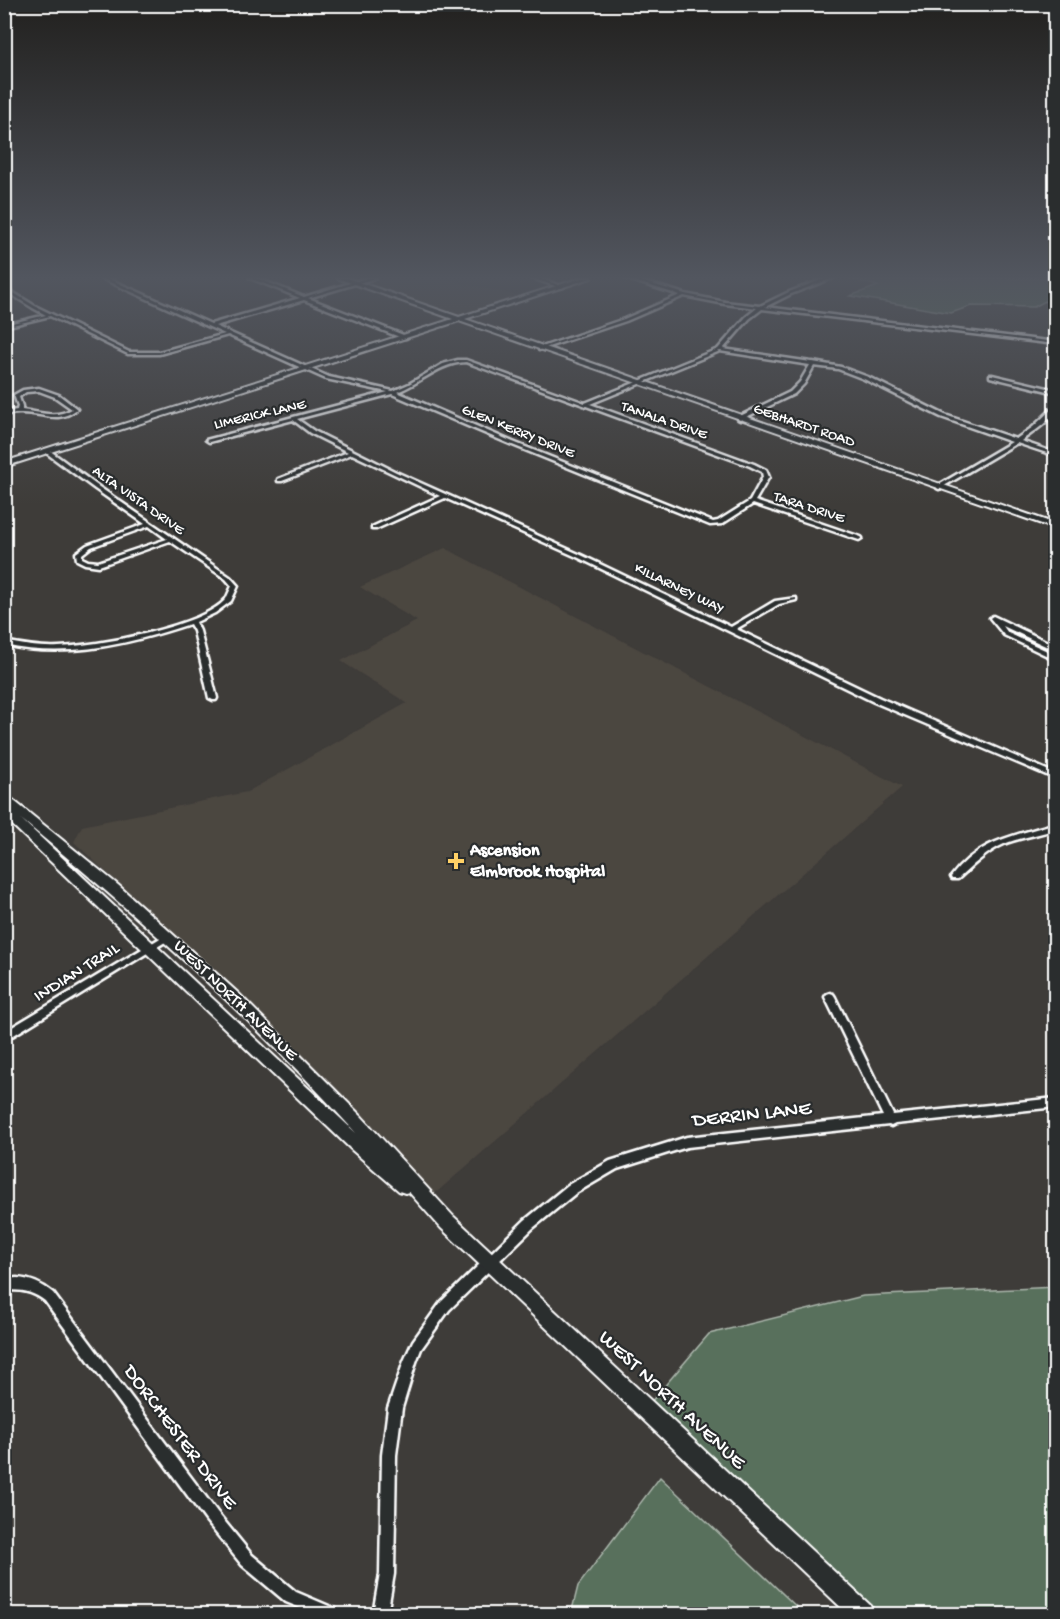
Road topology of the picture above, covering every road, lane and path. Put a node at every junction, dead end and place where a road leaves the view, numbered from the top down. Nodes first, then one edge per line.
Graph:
1 (274, 354) edge
2 (353, 354) edge
3 (551, 354) edge
4 (711, 354) edge
5 (745, 354) edge
6 (450, 362) joint
7 (813, 363) junction
8 (308, 368) junction
9 (992, 376) dead end
10 (638, 383) junction
11 (392, 392) junction
12 (1056, 392) edge
13 (584, 405) junction
14 (1056, 406) edge
15 (19, 411) junction
16 (4, 414) edge
17 (740, 418) junction
18 (294, 419) junction
19 (209, 440) dead end
20 (1015, 441) junction
21 (47, 451) junction
22 (352, 453) junction
23 (1056, 455) edge
24 (4, 465) edge
25 (280, 480) dead end
26 (939, 487) junction
27 (444, 496) junction
28 (752, 502) junction
29 (149, 525) junction
30 (1056, 527) edge
31 (374, 528) dead end
32 (859, 538) dead end
33 (171, 539) junction
34 (794, 599) dead end
35 (192, 621) junction
36 (732, 629) junction
37 (4, 643) edge
38 (1056, 649) edge
39 (1056, 658) edge
40 (213, 698) dead end
41 (1056, 777) edge
42 (4, 799) edge
43 (4, 810) edge
44 (1056, 826) edge
45 (955, 877) dead end
46 (167, 937) junction
47 (149, 948) junction
48 (830, 997) dead end
49 (4, 1037) edge
50 (1056, 1102) edge
51 (891, 1121) junction
52 (447, 1222) junction
53 (490, 1263) junction
54 (4, 1286) edge
55 (331, 1614) edge
56 (380, 1614) edge
57 (863, 1614) edge

1 - 8 street, GLEN KERRY DRIVE
2 - 8 street
3 - 10 street, GEBHARDT ROAD
4 - 10 street
5 - 7 street
6 - 11 street, LIMERICK LANE
6 - 13 street, TANALA DRIVE
7 - 17 street
7 - 20 street
8 - 11 street, GLEN KERRY DRIVE
8 - 21 street
9 - 12 street
10 - 13 street
10 - 17 street, GEBHARDT ROAD
11 - 18 street, LIMERICK LANE
11 - 28 street, GLEN KERRY DRIVE
13 - 28 street, TANALA DRIVE
14 - 20 street
15 - 15 street
15 - 16 street
17 - 26 street, GEBHARDT ROAD
18 - 19 street, LIMERICK LANE
18 - 22 street, KILLARNEY WAY
20 - 23 street
20 - 26 street
21 - 24 street
21 - 29 street, ALTA VISTA DRIVE
22 - 25 street
22 - 27 street, KILLARNEY WAY
26 - 30 street, GEBHARDT ROAD
27 - 31 street
27 - 36 street, KILLARNEY WAY
28 - 32 street, TARA DRIVE
29 - 33 street, ALTA VISTA DRIVE
29 - 33 street
33 - 35 street, ALTA VISTA DRIVE
34 - 36 street
35 - 37 street
35 - 40 street
36 - 41 street, KILLARNEY WAY
38 - 39 street
42 - 46 street, WEST NORTH AVENUE
43 - 47 street, WEST NORTH AVENUE
44 - 45 street
46 - 47 street, INDIAN TRAIL
46 - 52 street, WEST NORTH AVENUE
47 - 49 street, INDIAN TRAIL
47 - 52 street, WEST NORTH AVENUE
48 - 51 street
50 - 51 street, DERRIN LANE
51 - 53 street, DERRIN LANE
52 - 53 street, WEST NORTH AVENUE
53 - 56 street, DERRIN LANE
53 - 57 street, WEST NORTH AVENUE
54 - 55 street, DORCHESTER DRIVE

